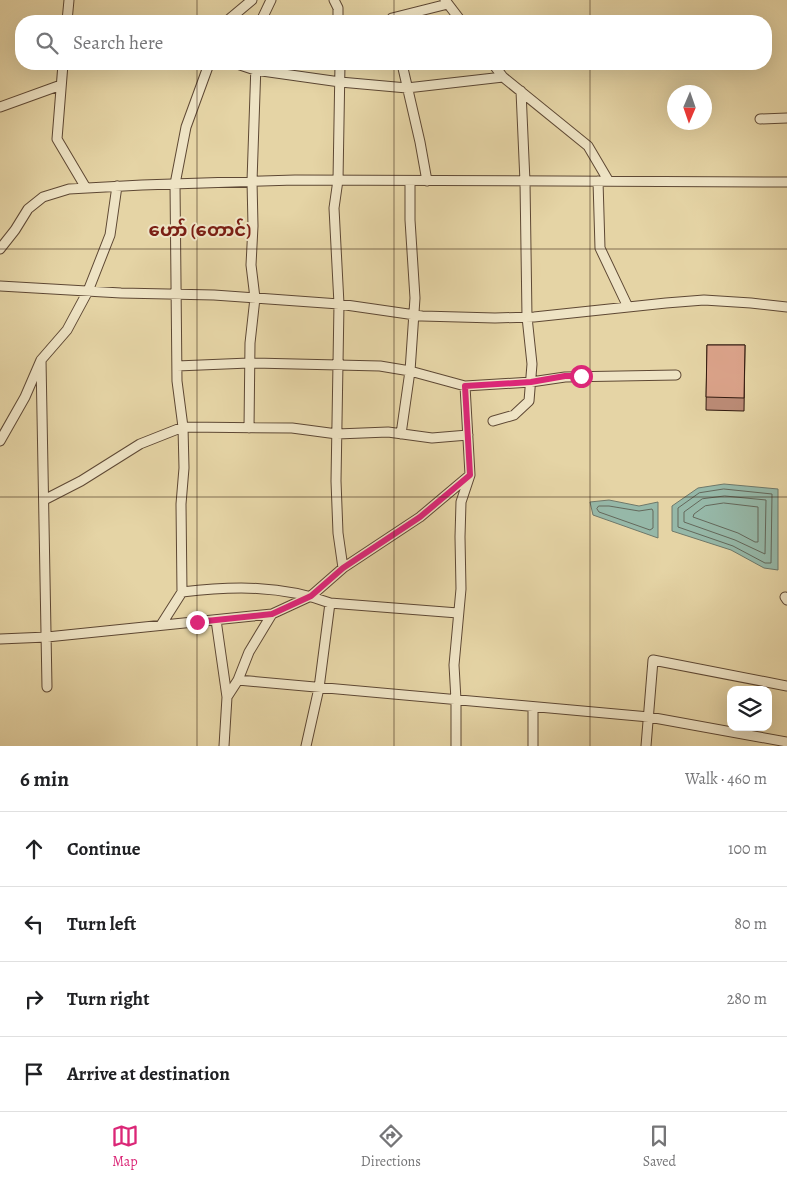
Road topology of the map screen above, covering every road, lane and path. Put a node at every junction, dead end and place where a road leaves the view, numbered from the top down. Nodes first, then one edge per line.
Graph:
1 (69, 0) edge
2 (252, 0) edge
3 (271, 0) edge
4 (334, 0) edge
5 (446, 2) edge
6 (68, 15) edge
7 (234, 15) edge
8 (264, 15) edge
9 (338, 15) edge
10 (402, 15) edge
11 (456, 15) edge
12 (62, 70) edge
13 (207, 70) edge
14 (256, 70) edge
15 (273, 70) edge
16 (340, 70) edge
17 (403, 70) edge
18 (498, 70) edge
19 (503, 77) junction
20 (340, 82) junction
21 (61, 85) junction
22 (407, 88) junction
23 (521, 91) junction
24 (0, 107) edge
25 (787, 118) edge
26 (760, 119) dead end
27 (338, 180) junction
28 (608, 180) junction
29 (252, 181) junction
30 (410, 181) junction
31 (428, 181) junction
32 (598, 181) junction
33 (525, 182) junction
34 (787, 182) edge
35 (175, 184) junction
36 (117, 186) junction
37 (86, 188) junction
38 (0, 250) edge
39 (0, 286) edge
40 (88, 291) junction
41 (175, 294) junction
42 (255, 298) junction
43 (339, 304) junction
44 (628, 307) junction
45 (787, 307) edge
46 (415, 314) junction
47 (527, 317) junction
48 (42, 360) junction
49 (249, 363) junction
50 (339, 365) junction
51 (177, 366) junction
52 (410, 371) junction
53 (676, 375) dead end
54 (531, 382) junction
55 (465, 386) junction
56 (493, 421) dead end
57 (183, 427) junction
58 (248, 428) junction
59 (337, 434) junction
60 (401, 434) junction
61 (468, 435) junction
62 (0, 441) edge
63 (470, 475) junction
64 (44, 500) junction
65 (343, 568) junction
66 (182, 592) junction
67 (311, 596) junction
68 (330, 603) junction
69 (458, 613) junction
70 (272, 614) junction
71 (216, 620) junction
72 (161, 625) junction
73 (47, 637) junction
74 (0, 639) edge
75 (238, 680) junction
76 (787, 686) edge
77 (47, 687) dead end
78 (319, 688) junction
79 (227, 697) junction
80 (456, 700) junction
81 (533, 707) junction
82 (648, 717) junction
83 (787, 742) edge
84 (224, 746) edge
85 (306, 746) edge
86 (456, 746) edge
87 (533, 746) edge
88 (646, 746) edge

1 - 6 street
2 - 7 street
3 - 8 street
4 - 9 street
5 - 10 street
5 - 11 street
12 - 21 street
13 - 35 street
14 - 29 street
15 - 20 street
16 - 20 street
17 - 22 street
18 - 19 street
19 - 22 street
19 - 23 street
20 - 22 street
20 - 27 street
21 - 24 street
21 - 37 street
22 - 31 street
23 - 28 street
23 - 33 street
25 - 26 street
27 - 29 street
27 - 30 street
27 - 43 street
28 - 32 street
28 - 34 street
29 - 35 street
29 - 42 street
30 - 31 street
30 - 46 street
31 - 33 street
32 - 33 street
32 - 44 street
33 - 47 street
35 - 36 street
35 - 41 street
36 - 37 street
36 - 40 street
37 - 38 street
39 - 40 street
40 - 41 street
40 - 48 street
41 - 42 street
41 - 51 street
42 - 43 street
42 - 49 street
43 - 46 street
43 - 50 street
44 - 45 street
44 - 47 street
46 - 47 street
46 - 52 street
47 - 54 street
48 - 62 street
48 - 64 street
49 - 50 street
49 - 51 street
49 - 58 street
50 - 52 street
50 - 59 street
51 - 57 street
52 - 55 street
52 - 60 street
53 - 54 street
54 - 55 street
54 - 56 street
55 - 61 street
57 - 58 street
57 - 64 street
57 - 66 street
58 - 59 street
59 - 60 street
59 - 65 street
60 - 61 street
61 - 63 street
63 - 65 street
63 - 69 street
64 - 73 street
65 - 67 street
66 - 67 street
66 - 72 street
67 - 68 street
67 - 70 street
68 - 69 street
68 - 78 street
69 - 80 street
70 - 71 street
70 - 75 street
71 - 72 street
71 - 79 street
72 - 73 street
73 - 74 street
73 - 77 street
75 - 78 street
75 - 79 street
76 - 82 street
78 - 80 street
78 - 85 street
79 - 84 street
80 - 81 street
80 - 86 street
81 - 82 street
81 - 87 street
82 - 83 street
82 - 88 street

